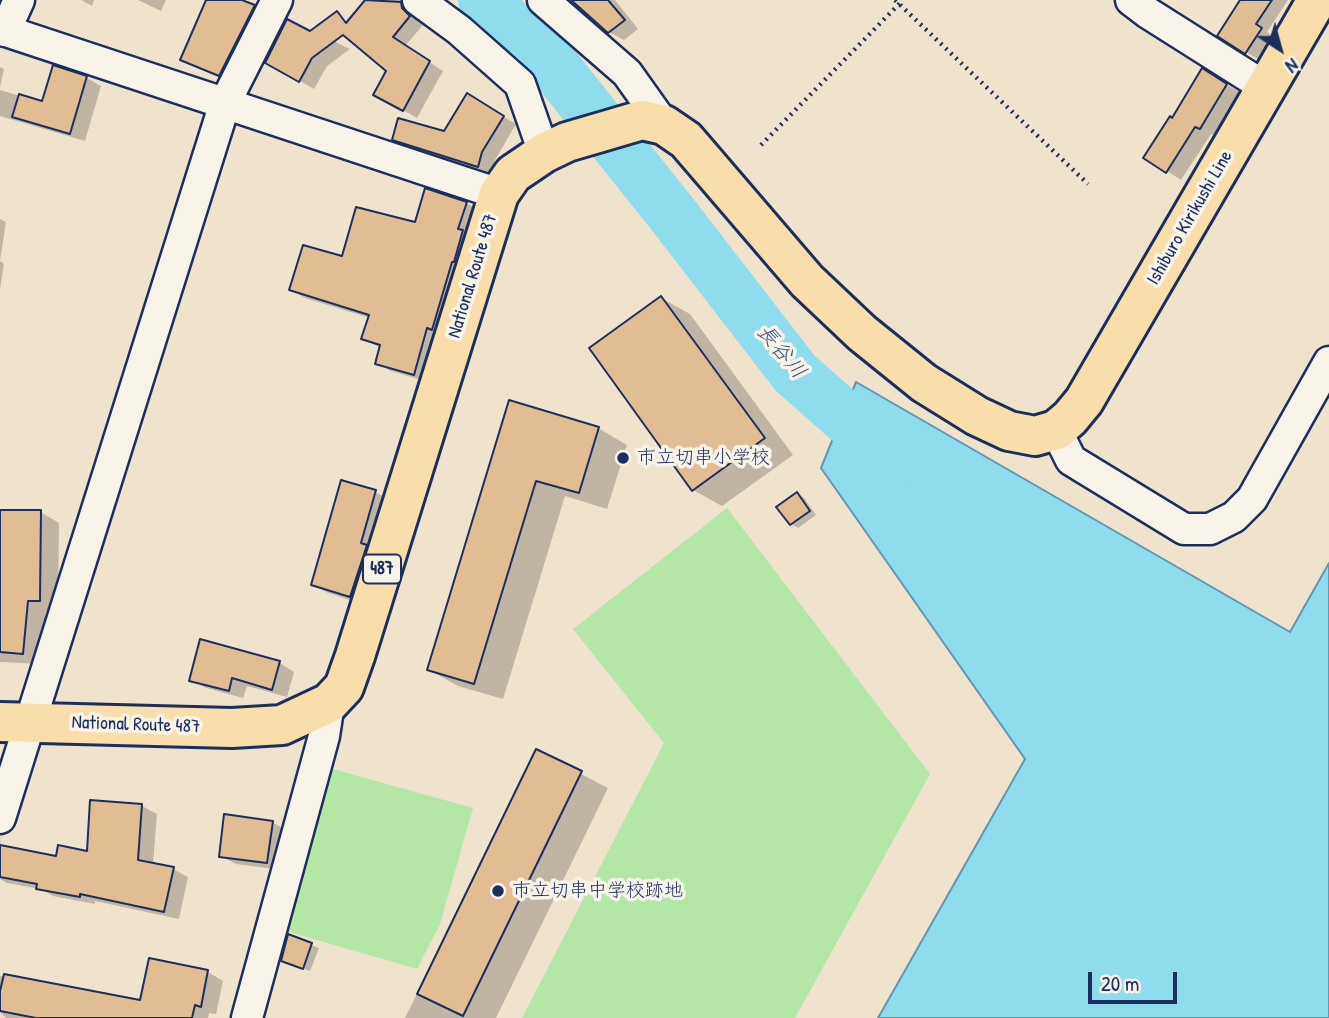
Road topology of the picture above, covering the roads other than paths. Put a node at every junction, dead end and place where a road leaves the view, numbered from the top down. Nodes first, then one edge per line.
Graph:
1 (19, 0) edge
2 (277, 0) edge
3 (418, 0) edge
4 (1131, 0) edge
5 (1317, 0) edge
6 (546, 1) edge
7 (3, 30) edge
8 (1265, 87) junction
9 (225, 103) junction
10 (653, 123) junction
11 (556, 148) junction
12 (499, 194) junction
13 (1329, 362) edge
14 (1056, 430) junction
15 (329, 703) junction
16 (15, 722) edge
17 (0, 818) edge
18 (247, 1018) edge

1 - 7 street
2 - 9 street
3 - 11 street
4 - 8 street
5 - 8 main road, Ishiburo Kirikushi Line
6 - 10 street
7 - 9 street
8 - 14 main road, Ishiburo Kirikushi Line
9 - 12 street
9 - 16 street
10 - 11 main road, National Route 487 / 487
10 - 14 main road
11 - 12 main road, National Route 487 / 487
12 - 15 main road, National Route 487 / 487
13 - 14 street
15 - 16 main road, National Route 487
15 - 18 street
16 - 17 street

